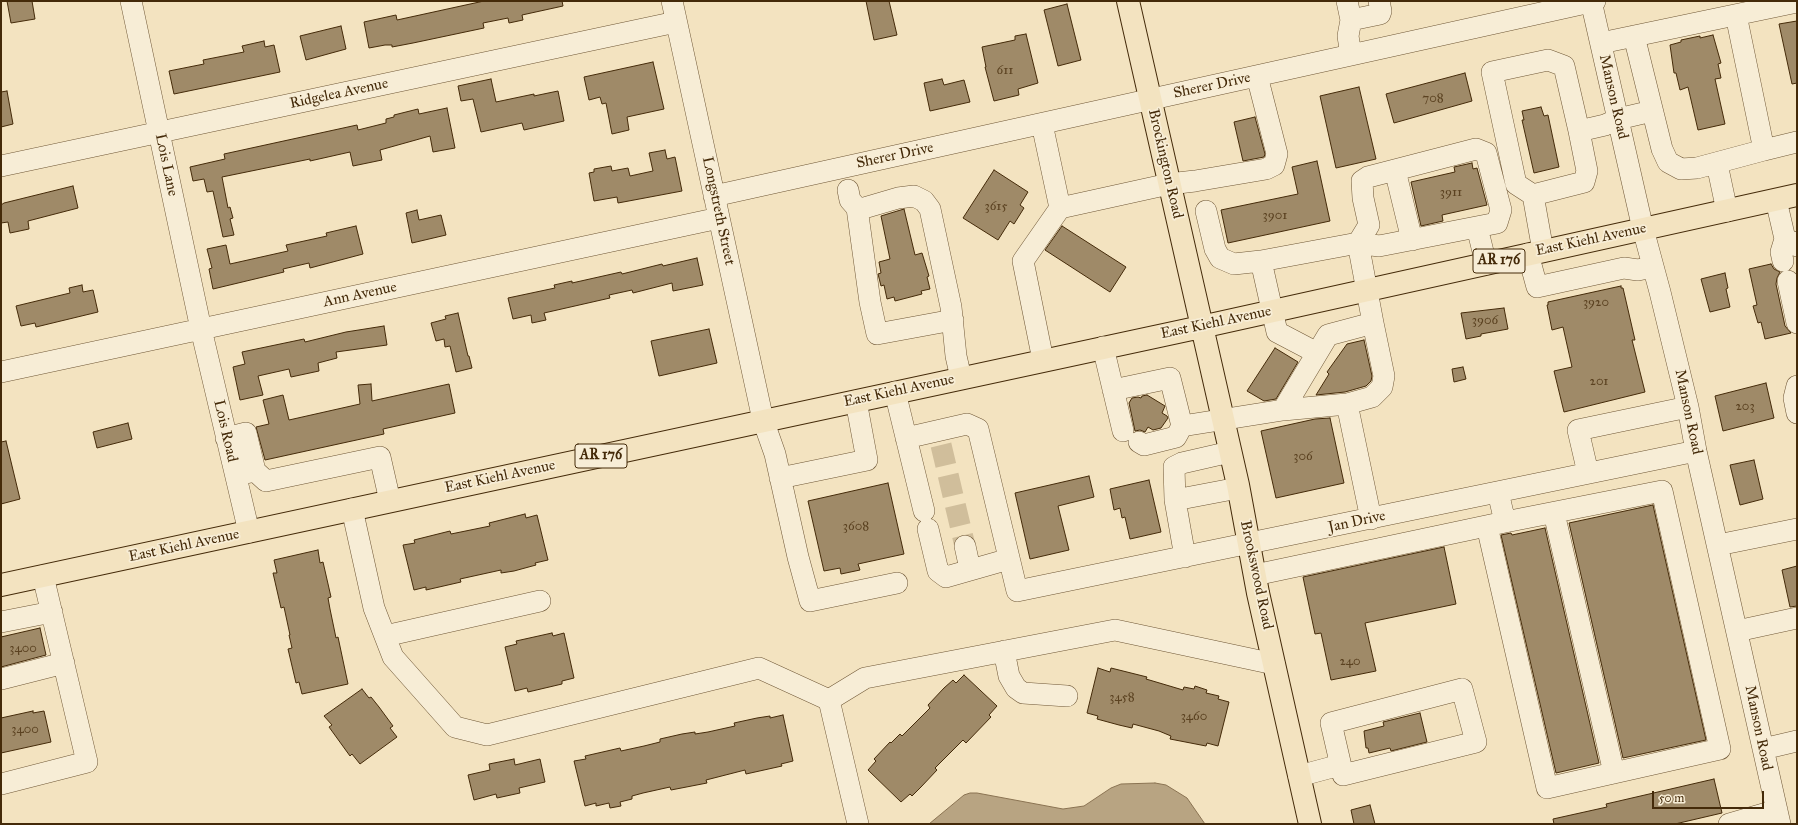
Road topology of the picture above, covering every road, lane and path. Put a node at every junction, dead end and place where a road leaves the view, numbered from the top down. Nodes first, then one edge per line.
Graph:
1 (131, 1) edge
2 (672, 1) edge
3 (1128, 1) edge
4 (1379, 1) edge
5 (1593, 1) edge
6 (1797, 2) edge
7 (1349, 11) edge
8 (1736, 15) junction
9 (676, 22) junction
10 (1634, 36) junction
11 (1601, 43) junction
12 (1351, 55) junction
13 (1257, 76) junction
14 (1150, 100) junction
15 (1652, 111) junction
16 (1618, 119) junction
17 (1042, 124) junction
18 (1579, 131) junction
19 (159, 132) junction
20 (1797, 142) edge
21 (1764, 150) junction
22 (1717, 164) junction
23 (1, 166) edge
24 (844, 167) junction
25 (1395, 170) junction
26 (1169, 184) junction
27 (1532, 195) junction
28 (714, 196) junction
29 (1787, 198) edge
30 (852, 199) junction
31 (1060, 208) junction
32 (1727, 210) junction
33 (1206, 211) dead end
34 (719, 218) junction
35 (1477, 227) junction
36 (1643, 229) junction
37 (1412, 240) junction
38 (1358, 243) junction
39 (1791, 243) edge
40 (1536, 253) junction
41 (1261, 260) junction
42 (1486, 264) junction
43 (1653, 267) junction
44 (1367, 290) junction
45 (1272, 311) junction
46 (953, 320) junction
47 (1373, 323) junction
48 (1797, 323) edge
49 (1201, 326) junction
50 (201, 329) junction
51 (1104, 348) junction
52 (1317, 353) junction
53 (1043, 360) junction
54 (1, 372) edge
55 (961, 378) junction
56 (1797, 386) edge
57 (1113, 390) junction
58 (895, 392) junction
59 (856, 401) junction
60 (1346, 404) junction
61 (1688, 407) junction
62 (1283, 410) junction
63 (1797, 412) edge
64 (764, 420) junction
65 (1222, 420) junction
66 (1182, 426) junction
67 (906, 438) junction
68 (1696, 451) junction
69 (1230, 452) junction
70 (245, 473) junction
71 (1588, 473) junction
72 (780, 478) junction
73 (1238, 488) junction
74 (1498, 492) junction
75 (1175, 500) junction
76 (390, 501) junction
77 (352, 509) junction
78 (1554, 513) junction
79 (1371, 519) junction
80 (1496, 524) junction
81 (1797, 529) edge
82 (249, 532) junction
83 (1249, 544) junction
84 (1718, 545) junction
85 (965, 546) tunnel mouth
86 (1185, 557) junction
87 (1009, 559) junction
88 (970, 569) junction
89 (43, 576) junction
90 (1255, 576) junction
91 (897, 583) dead end
92 (1, 586) edge
93 (540, 601) dead end
94 (52, 612) junction
95 (1797, 618) edge
96 (1, 622) edge
97 (1737, 631) junction
98 (385, 636) junction
99 (1004, 651) junction
100 (64, 663) junction
101 (1274, 664) junction
102 (1, 680) edge
103 (1067, 696) dead end
104 (829, 700) junction
105 (1797, 741) edge
106 (1763, 749) junction
107 (1340, 765) junction
108 (1614, 773) junction
109 (1299, 776) junction
110 (1, 784) edge
111 (1778, 817) edge
112 (858, 824) edge
113 (1310, 824) edge
114 (1729, 824) edge

1 - 19 street, Lois Lane
2 - 9 street, Longstreth Street
3 - 14 main road, Brockington Road
4 - 7 street
5 - 11 street, Manson Road
5 - 12 street, Sherer Drive
6 - 8 street
7 - 12 street
8 - 10 street
8 - 21 street
9 - 19 street, Ridgelea Avenue
9 - 28 street, Longstreth Street
10 - 11 street
10 - 15 street
11 - 16 street, Manson Road
12 - 13 street, Sherer Drive
13 - 14 street, Sherer Drive
13 - 26 street
14 - 17 street, Sherer Drive
14 - 26 main road, Brockington Road
15 - 16 street
15 - 22 street
16 - 18 street
16 - 36 street, Manson Road
17 - 24 street, Sherer Drive
17 - 31 street
18 - 27 street
18 - 27 street
19 - 23 street, Ridgelea Avenue
19 - 50 street, Lois Lane
20 - 21 street
21 - 22 street
22 - 32 street
24 - 28 street, Sherer Drive
24 - 30 street
25 - 35 street
25 - 37 street
25 - 38 street
26 - 31 street
26 - 49 main road, Brockington Road
27 - 40 street
28 - 34 street, Longstreth Street
29 - 32 main road, East Kiehl Avenue / AR 176
29 - 39 street
30 - 46 street
30 - 46 street
31 - 53 street
32 - 36 main road, East Kiehl Avenue / AR 176
33 - 41 street
34 - 50 street, Ann Avenue
34 - 64 street, Longstreth Street
35 - 37 street
35 - 42 street
36 - 40 main road, East Kiehl Avenue / AR 176
36 - 43 street, Manson Road
37 - 38 street
38 - 41 street
38 - 44 street
39 - 48 street
40 - 42 main road, East Kiehl Avenue / AR 176
40 - 43 street
41 - 45 street
42 - 44 main road, East Kiehl Avenue / AR 176
43 - 61 street, Manson Road
44 - 45 main road, East Kiehl Avenue / AR 176
44 - 47 street
45 - 49 main road, East Kiehl Avenue / AR 176
45 - 52 street
46 - 55 street
47 - 52 street
47 - 60 street
49 - 51 main road, East Kiehl Avenue / AR 176
49 - 65 main road, Brookswood Road
50 - 54 street, Ann Avenue
50 - 70 street, Lois Road
51 - 53 main road, East Kiehl Avenue / AR 176
51 - 57 street
52 - 62 street
53 - 55 main road, East Kiehl Avenue / AR 176
55 - 58 main road, East Kiehl Avenue / AR 176
56 - 63 street
57 - 66 street
57 - 66 street
58 - 59 main road, East Kiehl Avenue / AR 176
58 - 67 street
59 - 64 main road, East Kiehl Avenue / AR 176
59 - 72 street
60 - 62 street
60 - 79 street
61 - 68 street, Manson Road
61 - 71 street
62 - 65 street
64 - 72 street, Longstreth Street
64 - 76 main road, East Kiehl Avenue / AR 176
65 - 66 street
65 - 69 main road, Brookswood Road
67 - 87 street
67 - 88 street
68 - 71 street, Jan Drive
68 - 84 street, Manson Road
69 - 73 main road, Brookswood Road
69 - 75 street
70 - 76 street
70 - 82 street, Lois Road
71 - 74 street, Jan Drive
72 - 91 street, Longstreth Street
73 - 75 street
73 - 83 main road, Brookswood Road
74 - 79 street, Jan Drive
74 - 80 street
75 - 86 street
76 - 77 main road, East Kiehl Avenue / AR 176
77 - 82 main road, East Kiehl Avenue / AR 176
77 - 98 street
78 - 80 street
78 - 108 street
78 - 108 street
79 - 83 street, Jan Drive
80 - 90 street
80 - 108 street
81 - 84 street
82 - 89 main road, East Kiehl Avenue / AR 176
83 - 86 street, Jan Drive
83 - 90 main road, Brookswood Road
84 - 97 street, Manson Road
85 - 88 street
86 - 87 street, Jan Drive
87 - 88 street
89 - 92 main road, East Kiehl Avenue / AR 176
89 - 94 street
90 - 101 main road, Brookswood Road
93 - 98 street
94 - 96 street
94 - 100 street
95 - 97 street
97 - 106 street, Manson Road
98 - 104 street
99 - 101 street
99 - 103 street
99 - 104 street
100 - 102 street
100 - 110 street
101 - 109 main road, Brookswood Road
104 - 112 street
105 - 106 street
106 - 111 street, Manson Road
107 - 107 street
107 - 109 street
109 - 113 main road, Brookswood Road
111 - 114 street

